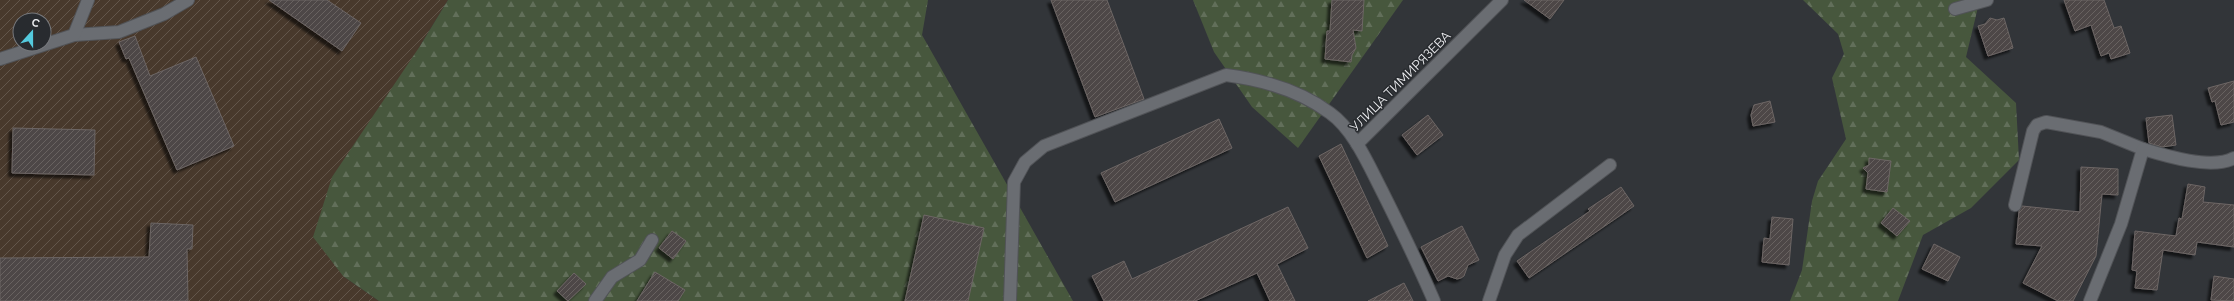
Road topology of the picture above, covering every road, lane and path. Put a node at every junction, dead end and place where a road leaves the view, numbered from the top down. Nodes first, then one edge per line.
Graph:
1 (88, 0) edge
2 (188, 0) edge
3 (1502, 0) edge
4 (1987, 0) edge
5 (1955, 9) dead end
6 (74, 35) junction
7 (0, 59) edge
8 (1357, 144) junction
9 (2143, 149) junction
10 (2234, 158) edge
11 (1610, 165) dead end
12 (2014, 206) dead end
13 (652, 240) dead end
14 (595, 301) edge
15 (1010, 301) edge
16 (1434, 301) edge
17 (1489, 301) edge
18 (2090, 301) edge

1 - 6 street
2 - 6 street
3 - 8 street, УЛИЦА ТИМИРЯЗЕВА
4 - 5 street
6 - 7 street
8 - 15 street
8 - 16 street, УЛИЦА ТИМИРЯЗЕВА
9 - 10 street
9 - 12 street
9 - 18 street
11 - 17 street
13 - 14 street

